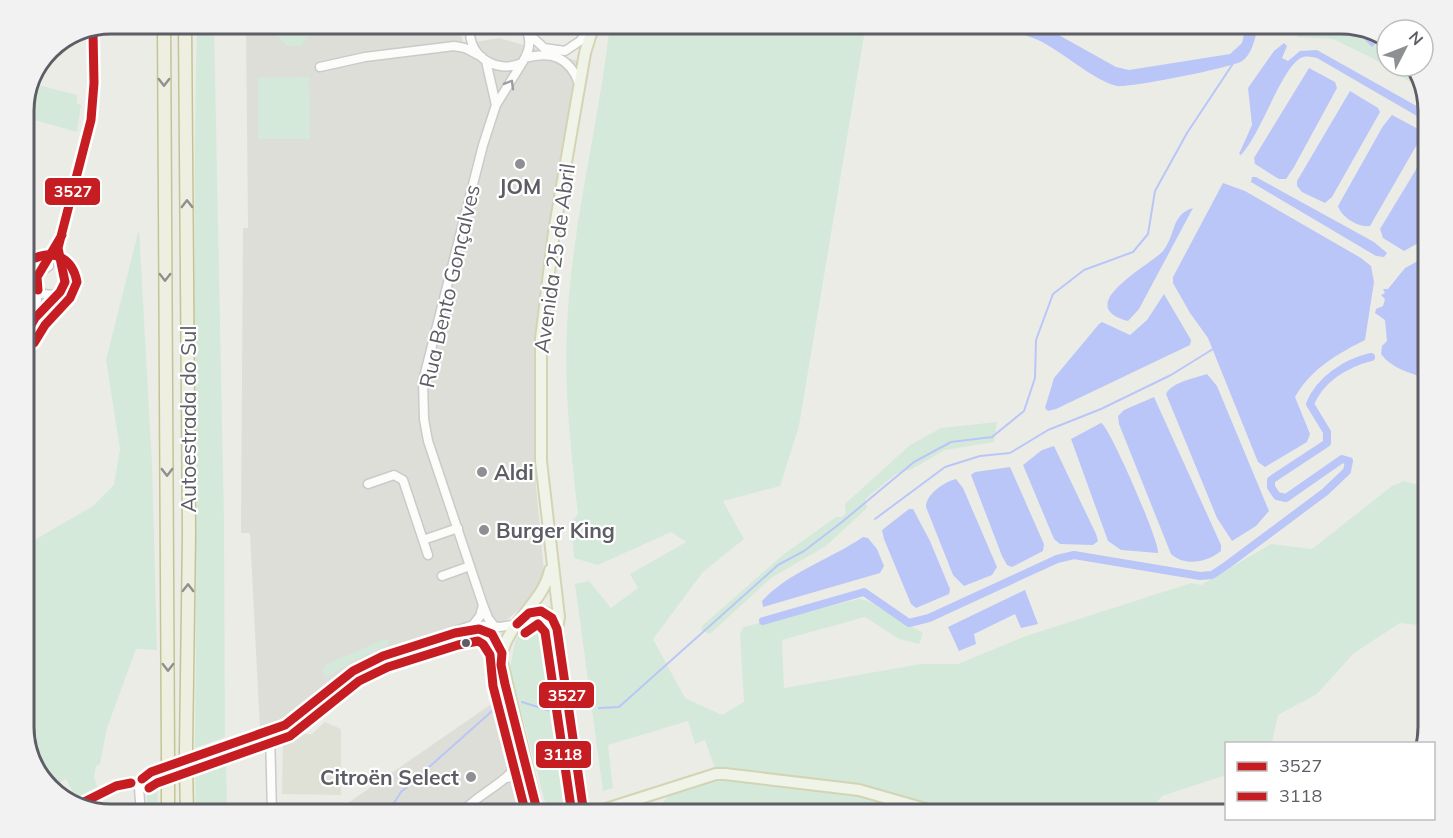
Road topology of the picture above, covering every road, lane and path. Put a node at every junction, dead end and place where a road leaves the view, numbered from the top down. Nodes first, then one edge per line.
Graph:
1 (164, 35) edge
2 (185, 35) edge
3 (466, 35) edge
4 (472, 35) edge
5 (528, 35) edge
6 (532, 35) edge
7 (585, 35) edge
8 (591, 35) edge
9 (93, 37) edge
10 (454, 46) junction
11 (484, 59) junction
12 (524, 60) junction
13 (320, 67) dead end
14 (580, 83) junction
15 (496, 105) junction
16 (58, 248) junction
17 (35, 268) edge
18 (43, 268) junction
19 (61, 271) junction
20 (37, 288) junction
21 (54, 295) junction
22 (35, 318) joint
23 (368, 484) dead end
24 (458, 528) junction
25 (423, 540) junction
26 (428, 555) dead end
27 (470, 566) junction
28 (551, 566) junction
29 (442, 576) dead end
30 (483, 605) junction
31 (521, 620) junction
32 (473, 625) junction
33 (495, 626) junction
34 (557, 629) junction
35 (455, 633) junction
36 (502, 653) junction
37 (270, 732) junction
38 (523, 752) junction
39 (506, 778) junction
40 (135, 785) junction
41 (531, 785) junction
42 (582, 796) junction
43 (88, 800) edge
44 (139, 804) edge
45 (168, 804) edge
46 (187, 804) edge
47 (272, 804) edge
48 (474, 804) edge
49 (536, 804) edge
50 (583, 804) edge
51 (592, 804) edge
52 (625, 804) edge
53 (909, 804) edge

1 -> 45 highway, Autoestrada do Sul, bridge
46 -> 2 highway, Autoestrada do Sul, bridge
3 - 10 street
4 - 11 street, Rua Bento Gonçalves
5 - 12 street
6 - 7 street
8 - 14 main road, Avenida 25 de Abril
9 - 16 street
10 - 11 street
10 - 13 street
11 - 12 street
11 - 15 street, Rua Bento Gonçalves
12 - 14 street
15 -> 12 street, Rua Bento Gonçalves
14 - 28 main road, Avenida 25 de Abril
15 - 24 street, Rua Bento Gonçalves
16 - 18 street
16 - 19 street
17 - 18 street
18 - 19 street
18 - 20 street
19 - 21 street
20 - 21 street
20 - 22 street
21 - 22 street
23 - 25 street
24 - 25 street
24 - 27 street, Rua Bento Gonçalves
25 - 26 street
27 - 29 street
27 - 30 street, Rua Bento Gonçalves
28 - 31 main road, Avenida 25 de Abril
28 - 34 main road, Avenida 25 de Abril
30 - 32 street
30 - 33 street, Rua Bento Gonçalves
31 - 33 street
31 - 34 main road
31 - 36 main road, Avenida 25 de Abril
32 - 33 street
32 - 35 street
34 - 42 main road, Avenida 25 de Abril
35 - 36 street
35 - 37 street
36 - 38 main road
37 - 40 street
37 - 47 street
38 - 39 street
38 - 41 main road
39 - 41 street
39 - 48 street
40 - 43 street
40 - 44 street
41 - 49 main road
42 - 50 main road, Avenida 25 de Abril
42 - 51 main road
52 - 53 main road

